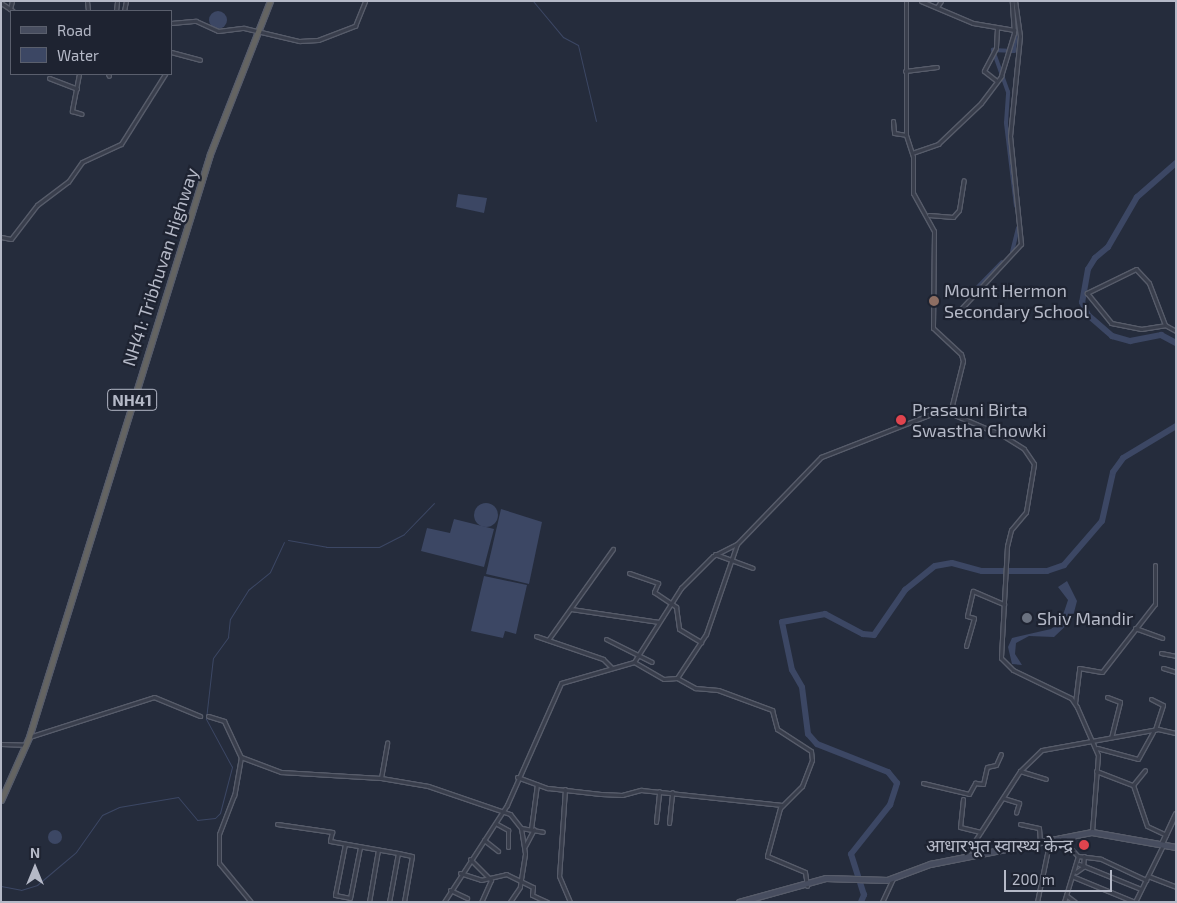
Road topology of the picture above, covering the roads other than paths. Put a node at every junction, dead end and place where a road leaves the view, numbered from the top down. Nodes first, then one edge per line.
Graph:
1 (12, 1) edge
2 (270, 1) edge
3 (365, 1) edge
4 (906, 1) edge
5 (921, 1) edge
6 (941, 1) edge
7 (1014, 1) edge
8 (1, 4) edge
9 (937, 7) junction
10 (11, 10) edge
11 (172, 23) edge
12 (997, 28) junction
13 (1014, 30) junction
14 (258, 32) junction
15 (172, 52) edge
16 (200, 60) dead end
17 (937, 67) dead end
18 (905, 71) junction
19 (79, 75) edge
20 (164, 75) edge
21 (50, 78) dead end
22 (997, 81) junction
23 (77, 89) junction
24 (82, 114) dead end
25 (893, 120) dead end
26 (906, 135) junction
27 (912, 153) junction
28 (964, 180) dead end
29 (929, 215) junction
30 (1, 237) edge
31 (958, 312) dead end
32 (1165, 325) junction
33 (1176, 331) edge
34 (950, 413) junction
35 (737, 544) junction
36 (613, 549) dead end
37 (716, 554) junction
38 (731, 562) junction
39 (1155, 565) dead end
40 (753, 568) dead end
41 (629, 573) dead end
42 (672, 603) junction
43 (1004, 604) junction
44 (571, 609) junction
45 (659, 622) junction
46 (1135, 628) junction
47 (536, 636) dead end
48 (1162, 638) dead end
49 (606, 639) dead end
50 (548, 640) junction
51 (701, 642) junction
52 (966, 646) dead end
53 (640, 653) junction
54 (1161, 653) dead end
55 (1176, 656) edge
56 (634, 662) junction
57 (652, 662) dead end
58 (611, 667) junction
59 (1163, 668) dead end
60 (1176, 672) edge
61 (677, 678) junction
62 (1107, 697) dead end
63 (1151, 699) dead end
64 (1075, 703) junction
65 (200, 716) dead end
66 (208, 716) dead end
67 (1154, 731) junction
68 (1176, 733) edge
69 (29, 737) junction
70 (1111, 738) junction
71 (1094, 741) junction
72 (387, 743) dead end
73 (1, 744) edge
74 (26, 746) junction
75 (1097, 748) junction
76 (1001, 754) dead end
77 (241, 757) junction
78 (1145, 770) dead end
79 (1020, 771) junction
80 (1096, 771) junction
81 (517, 776) junction
82 (381, 778) junction
83 (1046, 779) dead end
84 (923, 783) dead end
85 (537, 784) junction
86 (1133, 785) junction
87 (565, 789) junction
88 (659, 791) junction
89 (672, 792) junction
90 (1003, 798) junction
91 (963, 799) dead end
92 (1, 800) edge
93 (782, 805) junction
94 (504, 810) junction
95 (1016, 813) dead end
96 (1176, 814) edge
97 (656, 822) dead end
98 (669, 822) dead end
99 (277, 824) dead end
100 (496, 824) junction
101 (1020, 824) dead end
102 (521, 828) junction
103 (532, 829) junction
104 (543, 832) dead end
105 (980, 832) junction
106 (1092, 832) junction
107 (1166, 835) junction
108 (1060, 837) junction
109 (1050, 839) junction
110 (484, 840) junction
111 (1040, 841) junction
112 (345, 844) junction
113 (1163, 844) junction
114 (360, 847) junction
115 (508, 847) dead end
116 (525, 847) junction
117 (1176, 847) edge
118 (378, 850) junction
119 (498, 851) dead end
120 (398, 854) junction
121 (1078, 856) junction
122 (1084, 856) junction
123 (965, 857) junction
124 (470, 859) junction
125 (1081, 866) junction
126 (460, 873) junction
127 (489, 875) junction
128 (1074, 877) junction
129 (893, 878) junction
130 (1147, 878) junction
131 (521, 882) junction
132 (807, 886) junction
133 (1176, 887) edge
134 (1142, 889) junction
135 (450, 890) junction
136 (1067, 896) junction
137 (467, 898) dead end
138 (350, 900) edge
139 (511, 901) edge
140 (883, 901) edge
141 (251, 902) edge
142 (369, 902) edge
143 (389, 902) edge
144 (404, 902) edge
145 (444, 902) edge
146 (481, 902) edge
147 (547, 902) edge
148 (570, 902) edge
149 (739, 902) edge
150 (1037, 902) edge
151 (1064, 902) edge
152 (1075, 902) edge
153 (1135, 902) edge

1 - 10 street
2 - 14 highway, NH41: Tribhuvan Highway / NH41
3 - 14 street
4 - 18 street
5 - 9 street
6 - 9 street
7 - 13 street
7 - 31 street
8 - 10 street
9 - 12 street
11 - 14 street
12 - 13 street
12 - 22 street
13 - 22 street
14 - 69 highway, NH41: Tribhuvan Highway / NH41
15 - 16 street
17 - 18 street
18 - 26 street
19 - 23 street
20 - 30 street
21 - 23 street
22 - 27 street
23 - 24 street
25 - 26 street
26 - 27 street
27 - 29 street
28 - 29 street
29 - 34 street
32 - 32 street
32 - 33 street
34 - 35 street
34 - 43 street
35 - 37 street
35 - 38 street
36 - 44 street
37 - 38 street
37 - 42 street
38 - 40 street
38 - 51 street
39 - 46 street
41 - 42 street
42 - 45 street
42 - 51 street
43 - 52 street
43 - 64 street
44 - 45 street
44 - 50 street
45 - 53 street
46 - 48 street
46 - 64 street
47 - 50 street
49 - 53 street
50 - 58 street
51 - 61 street
53 - 56 street
53 - 57 street
54 - 55 street
56 - 58 street
56 - 61 street
58 - 81 street
59 - 60 street
61 - 93 street
62 - 70 street
63 - 67 street
64 - 71 street
65 - 69 street
66 - 77 street
67 - 68 street
67 - 70 street
67 - 75 street
69 - 74 highway, NH41: Tribhuvan Highway / NH41
70 - 71 street
71 - 75 street
71 - 79 street
72 - 82 street
73 - 74 street
74 - 92 highway, NH41: Tribhuvan Highway / NH41
75 - 80 street
76 - 84 street
77 - 82 street
77 - 141 street
78 - 86 street
79 - 83 street
79 - 90 street
80 - 86 street
80 - 106 street
81 - 85 street
81 - 94 street
82 - 94 street
85 - 87 street
85 - 103 street
86 - 107 street
87 - 88 street
87 - 148 street
88 - 89 street
88 - 97 street
89 - 93 street
89 - 98 street
90 - 95 street
90 - 105 street
91 - 105 street
93 - 132 street
94 - 100 street
94 - 102 street
96 - 107 street
99 - 112 street
100 - 110 street
100 - 115 street
101 - 111 street
102 - 103 street
102 - 116 street
103 - 104 street
103 - 116 street
105 - 123 street
106 - 108 main road
106 - 113 main road
107 - 113 street
108 - 109 main road
108 - 121 street
109 - 111 main road
109 - 150 street
110 - 119 street
110 - 124 street
111 - 123 main road
112 - 114 street
112 - 138 street
113 - 117 main road
113 - 130 street
114 - 118 street
114 - 138 street
116 - 131 street
118 - 120 street
118 - 142 street
120 - 143 street
120 - 144 street
121 - 122 street
121 - 125 street
122 - 125 street
122 - 130 street
123 - 129 main road
124 - 126 street
124 - 127 street
125 - 128 street
125 - 134 street
126 - 127 street
126 - 135 street
127 - 131 street
127 - 146 street
128 - 136 street
128 - 153 street
129 - 132 main road
129 - 140 street
130 - 133 street
130 - 134 street
131 - 139 street
131 - 147 street
132 - 149 main road
134 - 153 street
135 - 137 street
135 - 145 street
136 - 151 street
136 - 152 street

